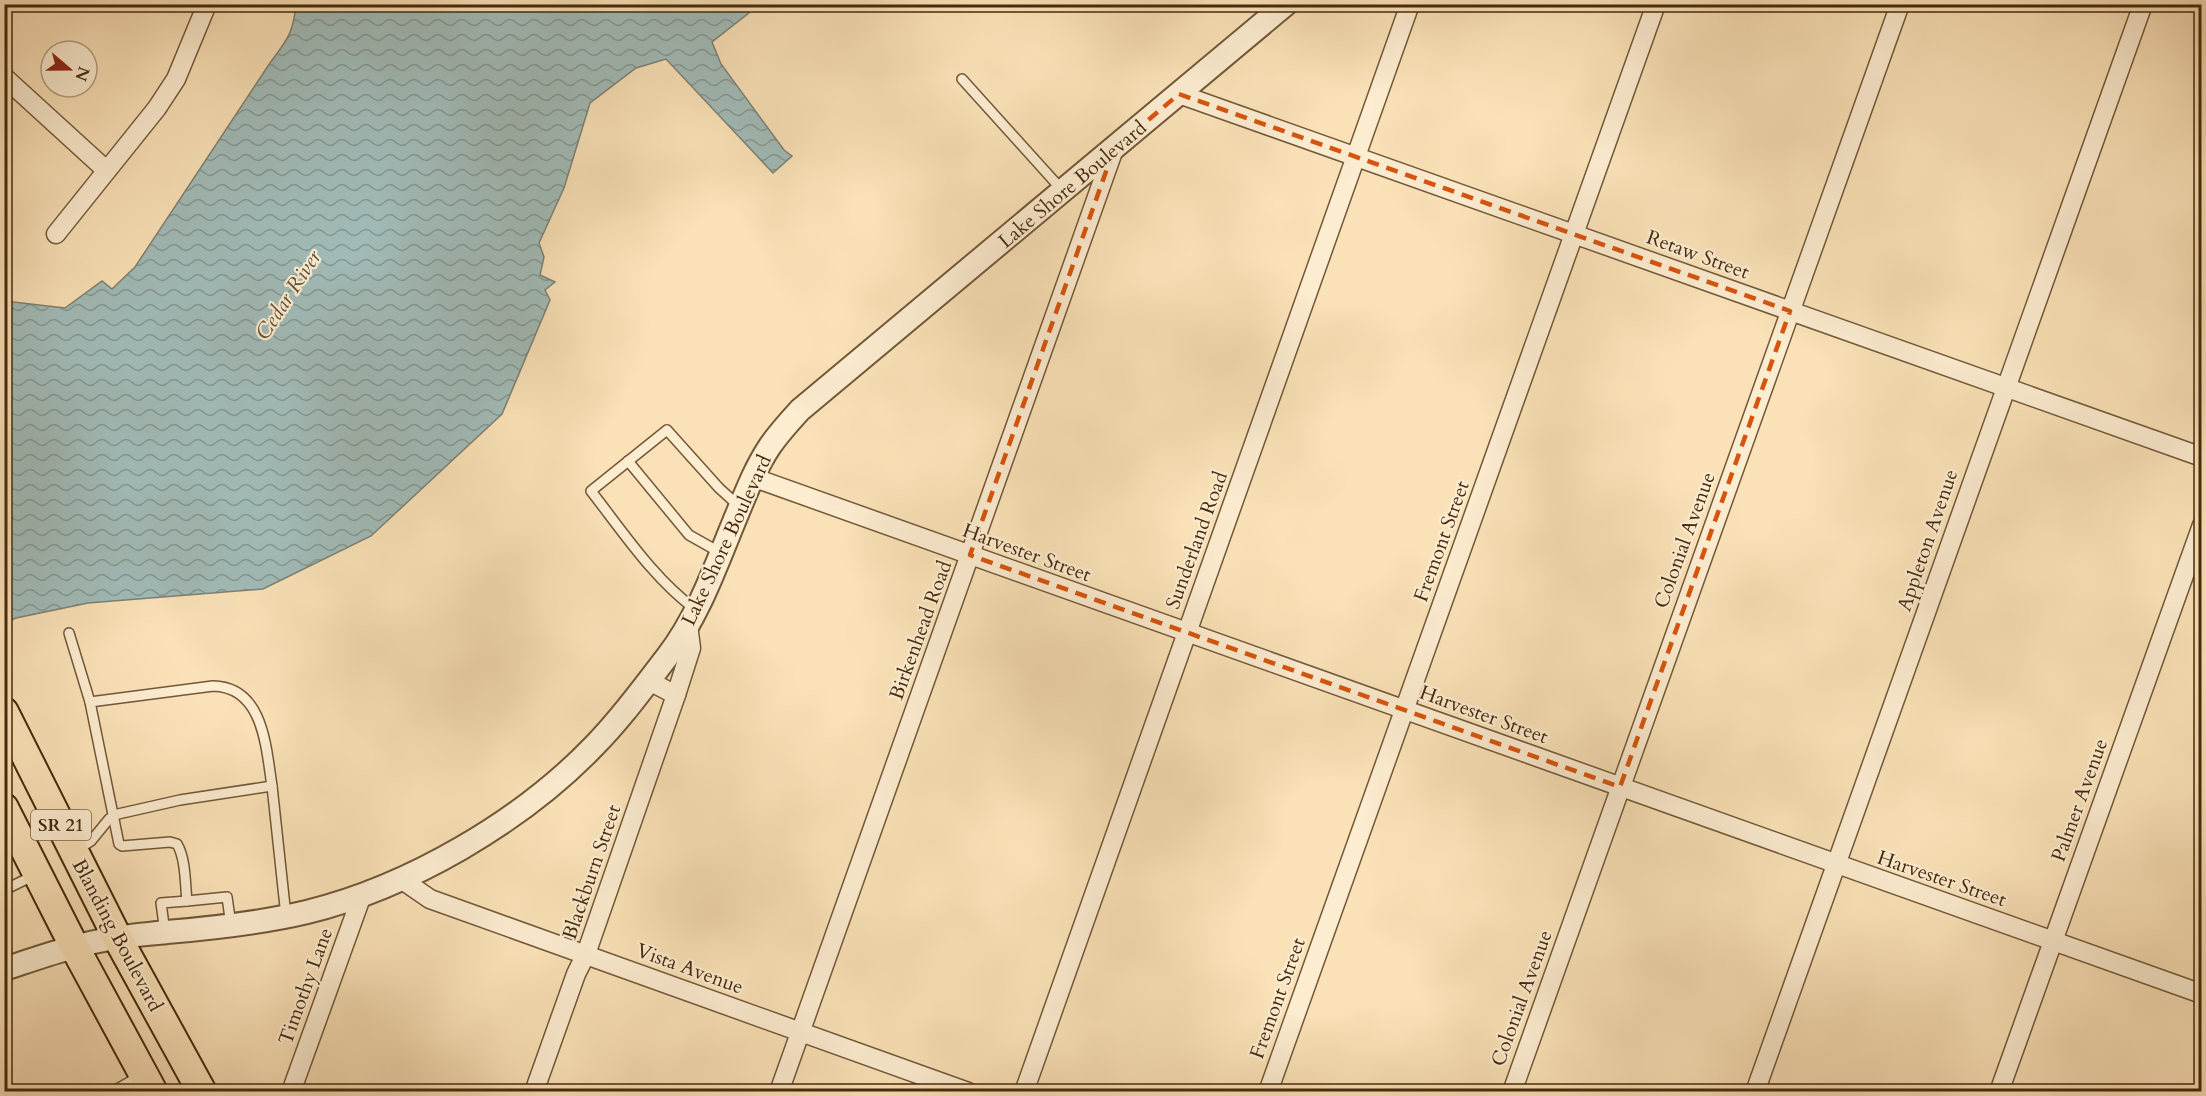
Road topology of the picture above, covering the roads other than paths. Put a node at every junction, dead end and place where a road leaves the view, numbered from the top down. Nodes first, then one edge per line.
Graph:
1 (1286, 4) edge
2 (1410, 4) edge
3 (1656, 4) edge
4 (1900, 4) edge
5 (2143, 4) edge
6 (201, 7) edge
7 (4, 77) edge
8 (962, 79) dead end
9 (1179, 94) junction
10 (1114, 149) junction
11 (1357, 157) junction
12 (106, 170) junction
13 (1063, 191) junction
14 (56, 234) dead end
15 (1574, 234) junction
16 (1791, 311) junction
17 (2005, 388) junction
18 (2202, 458) edge
19 (628, 461) junction
20 (752, 477) junction
21 (740, 507) junction
22 (2202, 525) edge
23 (721, 553) junction
24 (970, 555) junction
25 (692, 618) junction
26 (69, 633) dead end
27 (1187, 633) junction
28 (649, 681) junction
29 (676, 695) junction
30 (90, 702) junction
31 (1404, 710) junction
32 (4, 712) edge
33 (272, 786) junction
34 (1620, 787) junction
35 (4, 808) edge
36 (112, 816) junction
37 (75, 852) junction
38 (1837, 864) junction
39 (37, 874) junction
40 (401, 879) junction
41 (4, 890) edge
42 (362, 895) junction
43 (187, 901) junction
44 (286, 916) junction
45 (231, 925) junction
46 (165, 933) junction
47 (117, 938) junction
48 (2052, 941) junction
49 (4, 943) edge
50 (74, 946) junction
51 (586, 954) junction
52 (6, 968) edge
53 (2202, 994) edge
54 (801, 1031) junction
55 (148, 1083) edge
56 (112, 1092) edge
57 (202, 1092) edge
58 (291, 1092) edge
59 (534, 1092) edge
60 (779, 1092) edge
61 (968, 1092) edge
62 (1024, 1092) edge
63 (1268, 1092) edge
64 (1512, 1092) edge
65 (1755, 1092) edge
66 (1999, 1092) edge

1 - 9 street, Lake Shore Boulevard
2 - 11 street, Sunderland Road
3 - 15 street, Fremont Street
4 - 16 street, Colonial Avenue
5 - 17 street, Appleton Avenue
6 - 12 street
7 - 12 street
8 - 13 lane
9 - 10 street, Lake Shore Boulevard
9 - 11 street, Retaw Street
10 - 13 street, Lake Shore Boulevard
10 - 24 street, Birkenhead Road
11 - 15 street, Retaw Street
11 - 27 street, Sunderland Road
12 - 14 street
13 - 20 street, Lake Shore Boulevard
15 - 16 street, Retaw Street
15 - 31 street, Fremont Street
16 - 17 street, Retaw Street
16 - 34 street, Colonial Avenue
17 - 18 street, Retaw Street
17 - 38 street, Appleton Avenue
19 - 21 lane
19 - 23 lane
19 - 25 lane
20 - 21 street, Lake Shore Boulevard
20 - 24 street, Harvester Street
21 - 23 street, Lake Shore Boulevard
22 - 48 street, Palmer Avenue
23 - 25 street, Lake Shore Boulevard
24 - 27 street, Harvester Street
24 - 54 street, Birkenhead Road
25 - 28 street, Lake Shore Boulevard
25 - 29 street, Blackburn Street
26 - 30 lane
27 - 31 street, Harvester Street
27 - 62 street, Sunderland Road
28 - 29 street
28 - 40 street, Lake Shore Boulevard
29 - 51 street, Blackburn Street
30 - 33 lane
30 - 36 lane
31 - 34 street, Harvester Street
31 - 63 street, Fremont Street
32 - 37 main road, Blanding Boulevard / SR 21
33 - 36 lane
33 - 44 lane
34 - 38 street, Harvester Street
34 - 64 street, Colonial Avenue
35 - 39 main road, SR 21
36 - 37 lane
36 - 43 lane
37 - 47 main road, Blanding Boulevard / SR 21
38 - 48 street, Harvester Street
38 - 65 street, Appleton Avenue
39 - 41 lane
39 - 50 main road, SR 21
40 - 42 street, Lake Shore Boulevard
40 - 51 street, Vista Avenue
42 - 44 street, Lake Shore Boulevard
42 - 58 street, Timothy Lane
43 - 45 lane
43 - 46 lane
44 - 45 street, Lake Shore Boulevard
45 - 46 street, Lake Shore Boulevard
46 - 47 street, Lake Shore Boulevard
47 - 50 street, Lake Shore Boulevard
47 - 57 main road, Blanding Boulevard / SR 21
48 - 53 street, Harvester Street
48 - 66 street, Palmer Avenue
49 - 52 lane
50 - 52 street, Lake Shore Boulevard
50 - 55 main road, SR 21
51 - 54 street, Vista Avenue
51 - 59 street, Blackburn Street
54 - 60 street, Birkenhead Road
54 - 61 street, Vista Avenue
55 - 56 lane

